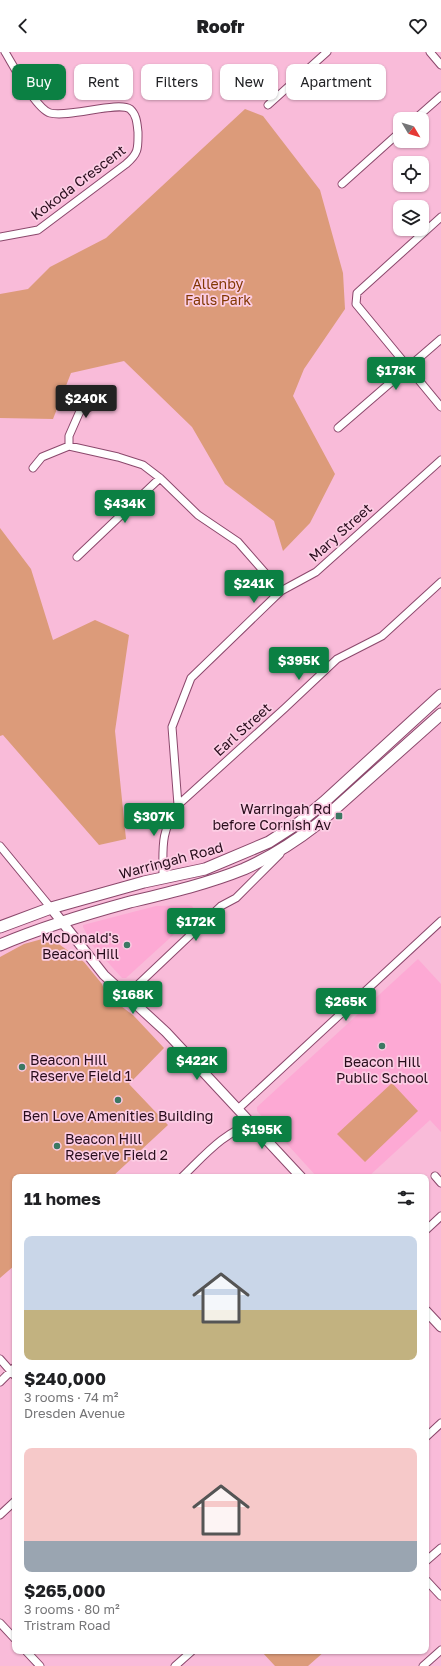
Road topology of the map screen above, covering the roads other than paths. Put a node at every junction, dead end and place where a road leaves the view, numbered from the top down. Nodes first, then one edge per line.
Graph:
1 (4, 52) edge
2 (327, 52) edge
3 (430, 52) edge
4 (0, 54) edge
5 (441, 64) edge
6 (441, 96) edge
7 (268, 105) dead end
8 (423, 112) edge
9 (393, 138) edge
10 (342, 184) dead end
11 (441, 217) edge
12 (0, 237) edge
13 (441, 338) edge
14 (408, 368) junction
15 (107, 400) dead end
16 (441, 407) edge
17 (338, 428) dead end
18 (69, 446) junction
19 (441, 460) edge
20 (33, 468) dead end
21 (160, 478) junction
22 (77, 557) dead end
23 (441, 582) edge
24 (281, 591) junction
25 (441, 695) edge
26 (441, 714) edge
27 (178, 805) junction
28 (292, 843) junction
29 (0, 846) edge
30 (163, 878) junction
31 (51, 908) junction
32 (441, 921) edge
33 (63, 922) junction
34 (0, 928) edge
35 (0, 945) edge
36 (126, 996) junction
37 (238, 1109) junction
38 (253, 1125) junction
39 (185, 1174) edge
40 (298, 1174) edge
41 (435, 1176) dead end
42 (441, 1183) edge
43 (441, 1216) edge
44 (429, 1227) edge
45 (429, 1314) edge
46 (441, 1327) edge
47 (0, 1359) edge
48 (12, 1370) edge
49 (12, 1373) edge
50 (0, 1382) edge
51 (441, 1423) edge
52 (429, 1434) edge
53 (12, 1504) edge
54 (0, 1514) edge
55 (441, 1548) edge
56 (429, 1558) edge
57 (429, 1583) edge
58 (441, 1596) edge
59 (0, 1623) edge
60 (12, 1636) edge
61 (441, 1650) edge
62 (29, 1654) edge
63 (189, 1654) edge
64 (40, 1666) edge
65 (175, 1666) edge
66 (423, 1666) edge

1 - 4 street
1 - 12 street, Kokoda Crescent
2 - 7 street
3 - 5 street
6 - 8 street
9 - 10 street
11 - 14 street
13 - 14 street
14 - 16 street
14 - 17 street
15 - 18 street
18 - 20 street
18 - 21 street
19 - 24 street, Mary Street
21 - 22 street
21 - 24 street
23 - 27 street, Earl Street
24 - 27 street, Mary Street
25 - 30 highway, Warringah Road
26 - 28 highway, Warringah Road
27 - 30 street, Earl Street
28 - 33 highway, Warringah Road
28 - 36 street
29 - 31 street
30 - 31 highway, Warringah Road
31 - 33 main road
31 - 34 highway, Warringah Road
32 - 37 street
33 - 35 highway, Warringah Road
33 - 36 main road
36 - 37 main road
37 - 38 main road
38 - 39 street
38 - 40 main road
41 - 42 street
43 - 44 street
45 - 46 main road
47 - 48 street
49 - 50 street
51 - 52 street
53 - 54 street
55 - 56 street
57 - 58 street
59 - 60 street
61 - 66 street
62 - 64 street
63 - 65 street

